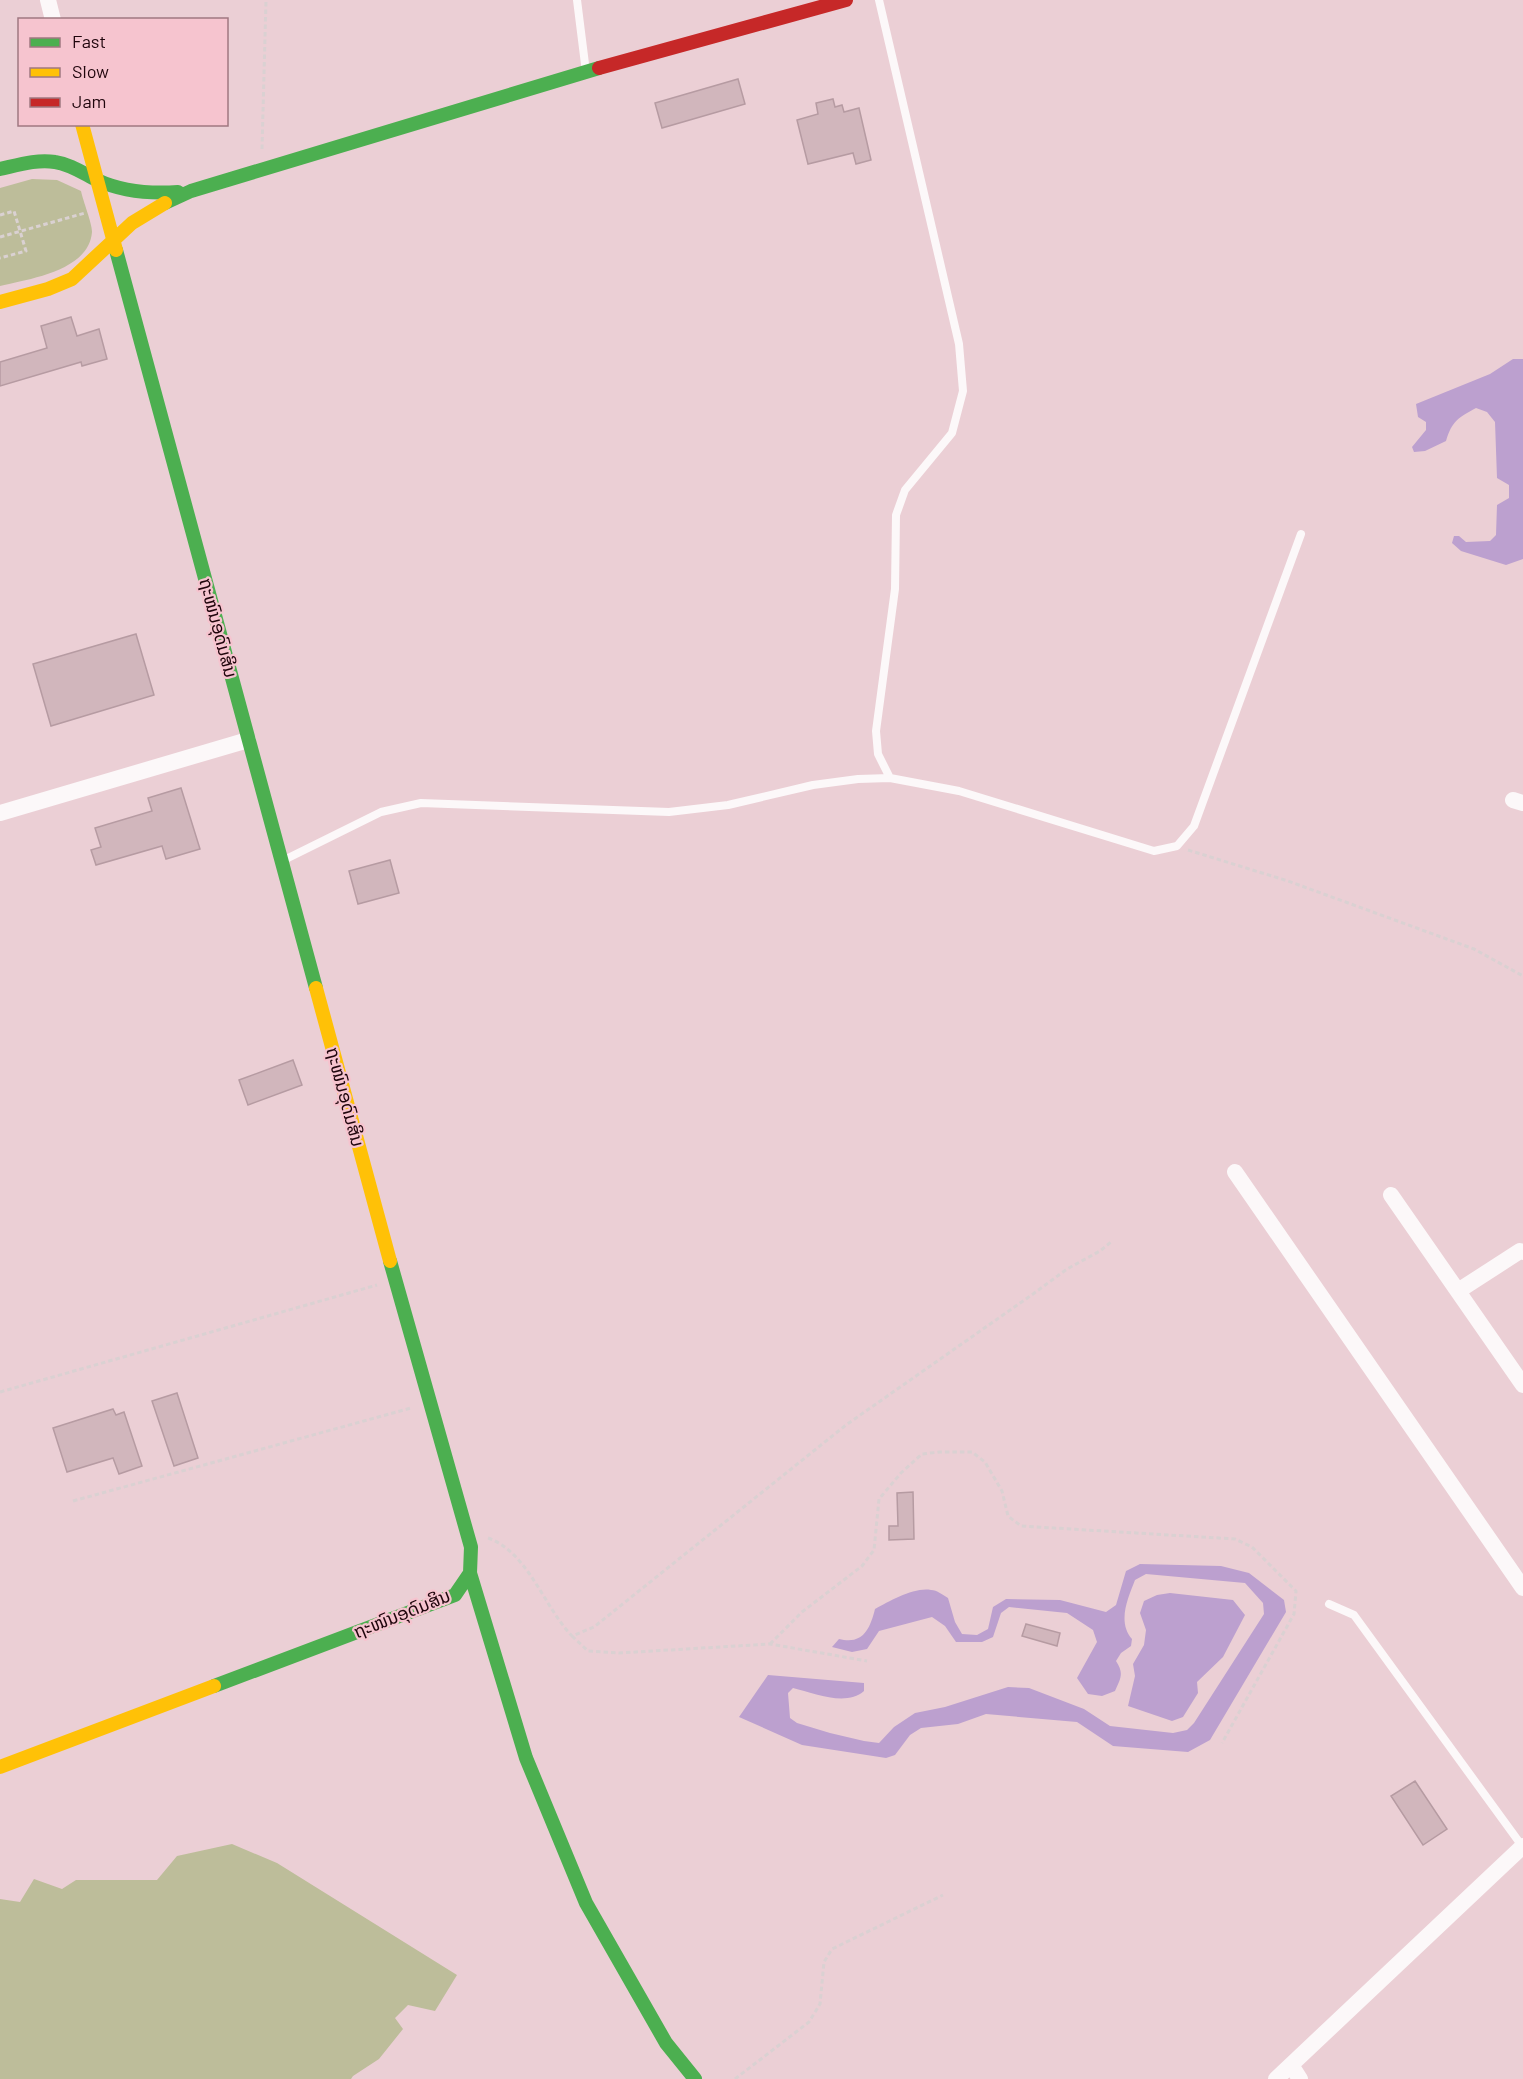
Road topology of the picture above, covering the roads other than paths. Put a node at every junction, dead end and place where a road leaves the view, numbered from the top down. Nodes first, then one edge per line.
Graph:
1 (48, 0) edge
2 (577, 0) edge
3 (846, 0) edge
4 (879, 0) edge
5 (52, 18) edge
6 (586, 72) junction
7 (83, 126) edge
8 (0, 169) edge
9 (97, 181) junction
10 (191, 191) junction
11 (113, 240) junction
12 (0, 302) edge
13 (1301, 534) dead end
14 (248, 740) junction
15 (890, 778) junction
16 (0, 813) edge
17 (281, 861) junction
18 (1235, 1172) dead end
19 (1391, 1195) dead end
20 (1523, 1252) edge
21 (1458, 1291) junction
22 (1523, 1385) edge
23 (470, 1573) junction
24 (1523, 1588) edge
25 (1329, 1604) dead end
26 (0, 1767) edge
27 (1523, 1846) edge
28 (1296, 2072) edge
29 (695, 2079) edge
30 (1276, 2079) edge

1 - 5 street
2 - 6 lane
3 - 6 street
4 - 15 lane
6 - 10 street
7 - 9 street, ຖະໜົນອຸດົມສິນ
8 - 9 street
9 - 10 street
9 - 11 street, ຖະໜົນອຸດົມສິນ
10 - 11 street
11 - 12 street
11 - 14 street, ຖະໜົນອຸດົມສິນ
13 - 15 lane
14 - 16 street
14 - 17 street, ຖະໜົນອຸດົມສິນ
15 - 17 lane
17 - 23 street, ຖະໜົນອຸດົມສິນ
18 - 24 street
19 - 21 street
20 - 21 street
21 - 22 street
23 - 26 street, ຖະໜົນອຸດົມສິນ
23 - 29 street
25 - 27 lane
27 - 28 street
28 - 30 street

